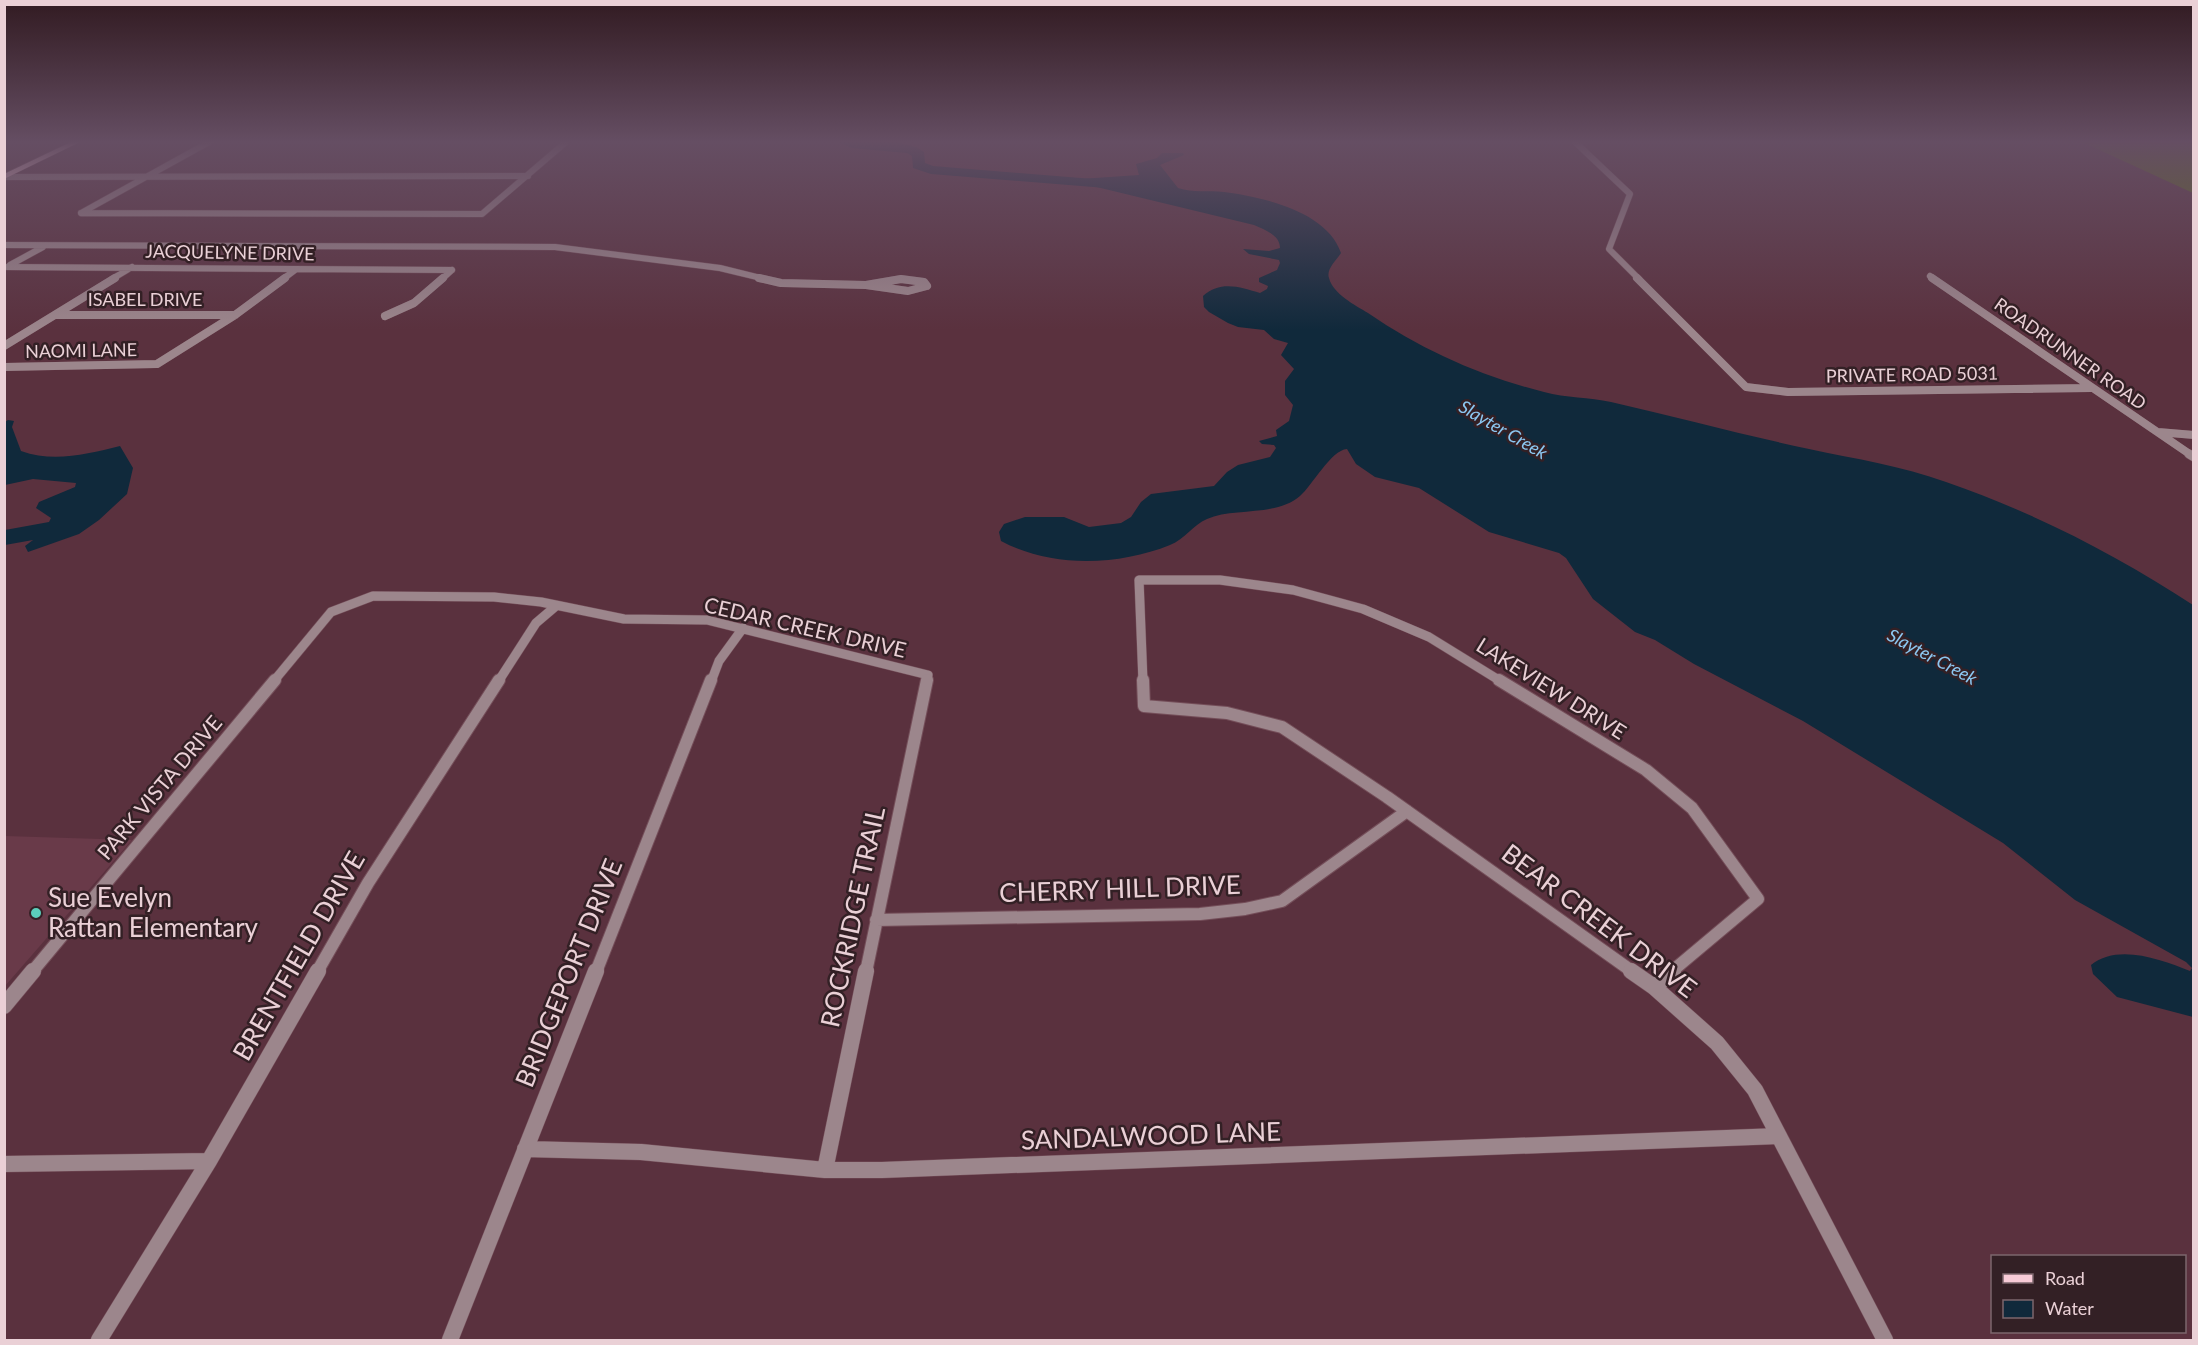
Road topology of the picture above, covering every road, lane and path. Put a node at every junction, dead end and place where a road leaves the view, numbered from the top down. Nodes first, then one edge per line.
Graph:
1 (97, 204) edge
2 (494, 204) edge
3 (1628, 204) edge
4 (4, 245) edge
5 (46, 245) junction
6 (6, 267) edge
7 (132, 267) junction
8 (295, 270) junction
9 (1930, 276) dead end
10 (866, 285) junction
11 (55, 315) junction
12 (236, 315) junction
13 (385, 316) dead end
14 (4, 346) edge
15 (4, 367) edge
16 (2091, 388) junction
17 (2158, 432) junction
18 (2193, 435) edge
19 (2193, 457) edge
20 (352, 602) joint
21 (556, 606) junction
22 (743, 628) junction
23 (928, 675) joint
24 (1144, 706) joint
25 (1407, 811) junction
26 (876, 920) junction
27 (1654, 987) junction
28 (4, 1006) edge
29 (1779, 1136) junction
30 (525, 1149) junction
31 (209, 1161) junction
32 (4, 1164) edge
33 (825, 1170) junction
34 (99, 1341) edge
35 (450, 1341) edge
36 (1885, 1341) edge

1 - 2 street
3 - 16 street, PRIVATE ROAD 5031
4 - 5 street
5 - 6 street
5 - 10 street
6 - 7 street, JACQUELYNE DRIVE
7 - 8 street, JACQUELYNE DRIVE
7 - 11 street
8 - 12 street
8 - 13 street, JACQUELYNE DRIVE
9 - 16 street, ROADRUNNER ROAD
10 - 10 street
11 - 12 street, ISABEL DRIVE
11 - 14 street
12 - 15 street, NAOMI LANE
16 - 17 street, ROADRUNNER ROAD
17 - 18 street
17 - 19 street, ROADRUNNER ROAD
20 - 21 street, CEDAR CREEK DRIVE
20 - 28 street, PARK VISTA DRIVE
21 - 22 street, CEDAR CREEK DRIVE
21 - 31 street, BRENTFIELD DRIVE
22 - 23 street, CEDAR CREEK DRIVE
22 - 30 street, BRIDGEPORT DRIVE
23 - 26 street, ROCKRIDGE TRAIL
24 - 25 street, BEAR CREEK DRIVE
24 - 27 street, LAKEVIEW DRIVE
25 - 26 street, CHERRY HILL DRIVE
25 - 27 street, BEAR CREEK DRIVE
26 - 33 street, ROCKRIDGE TRAIL
27 - 29 street, BEAR CREEK DRIVE
29 - 33 street, SANDALWOOD LANE
29 - 36 street, BEAR CREEK DRIVE
30 - 33 street, SANDALWOOD LANE
30 - 35 street, BRIDGEPORT DRIVE
31 - 32 street
31 - 34 street, BRENTFIELD DRIVE

